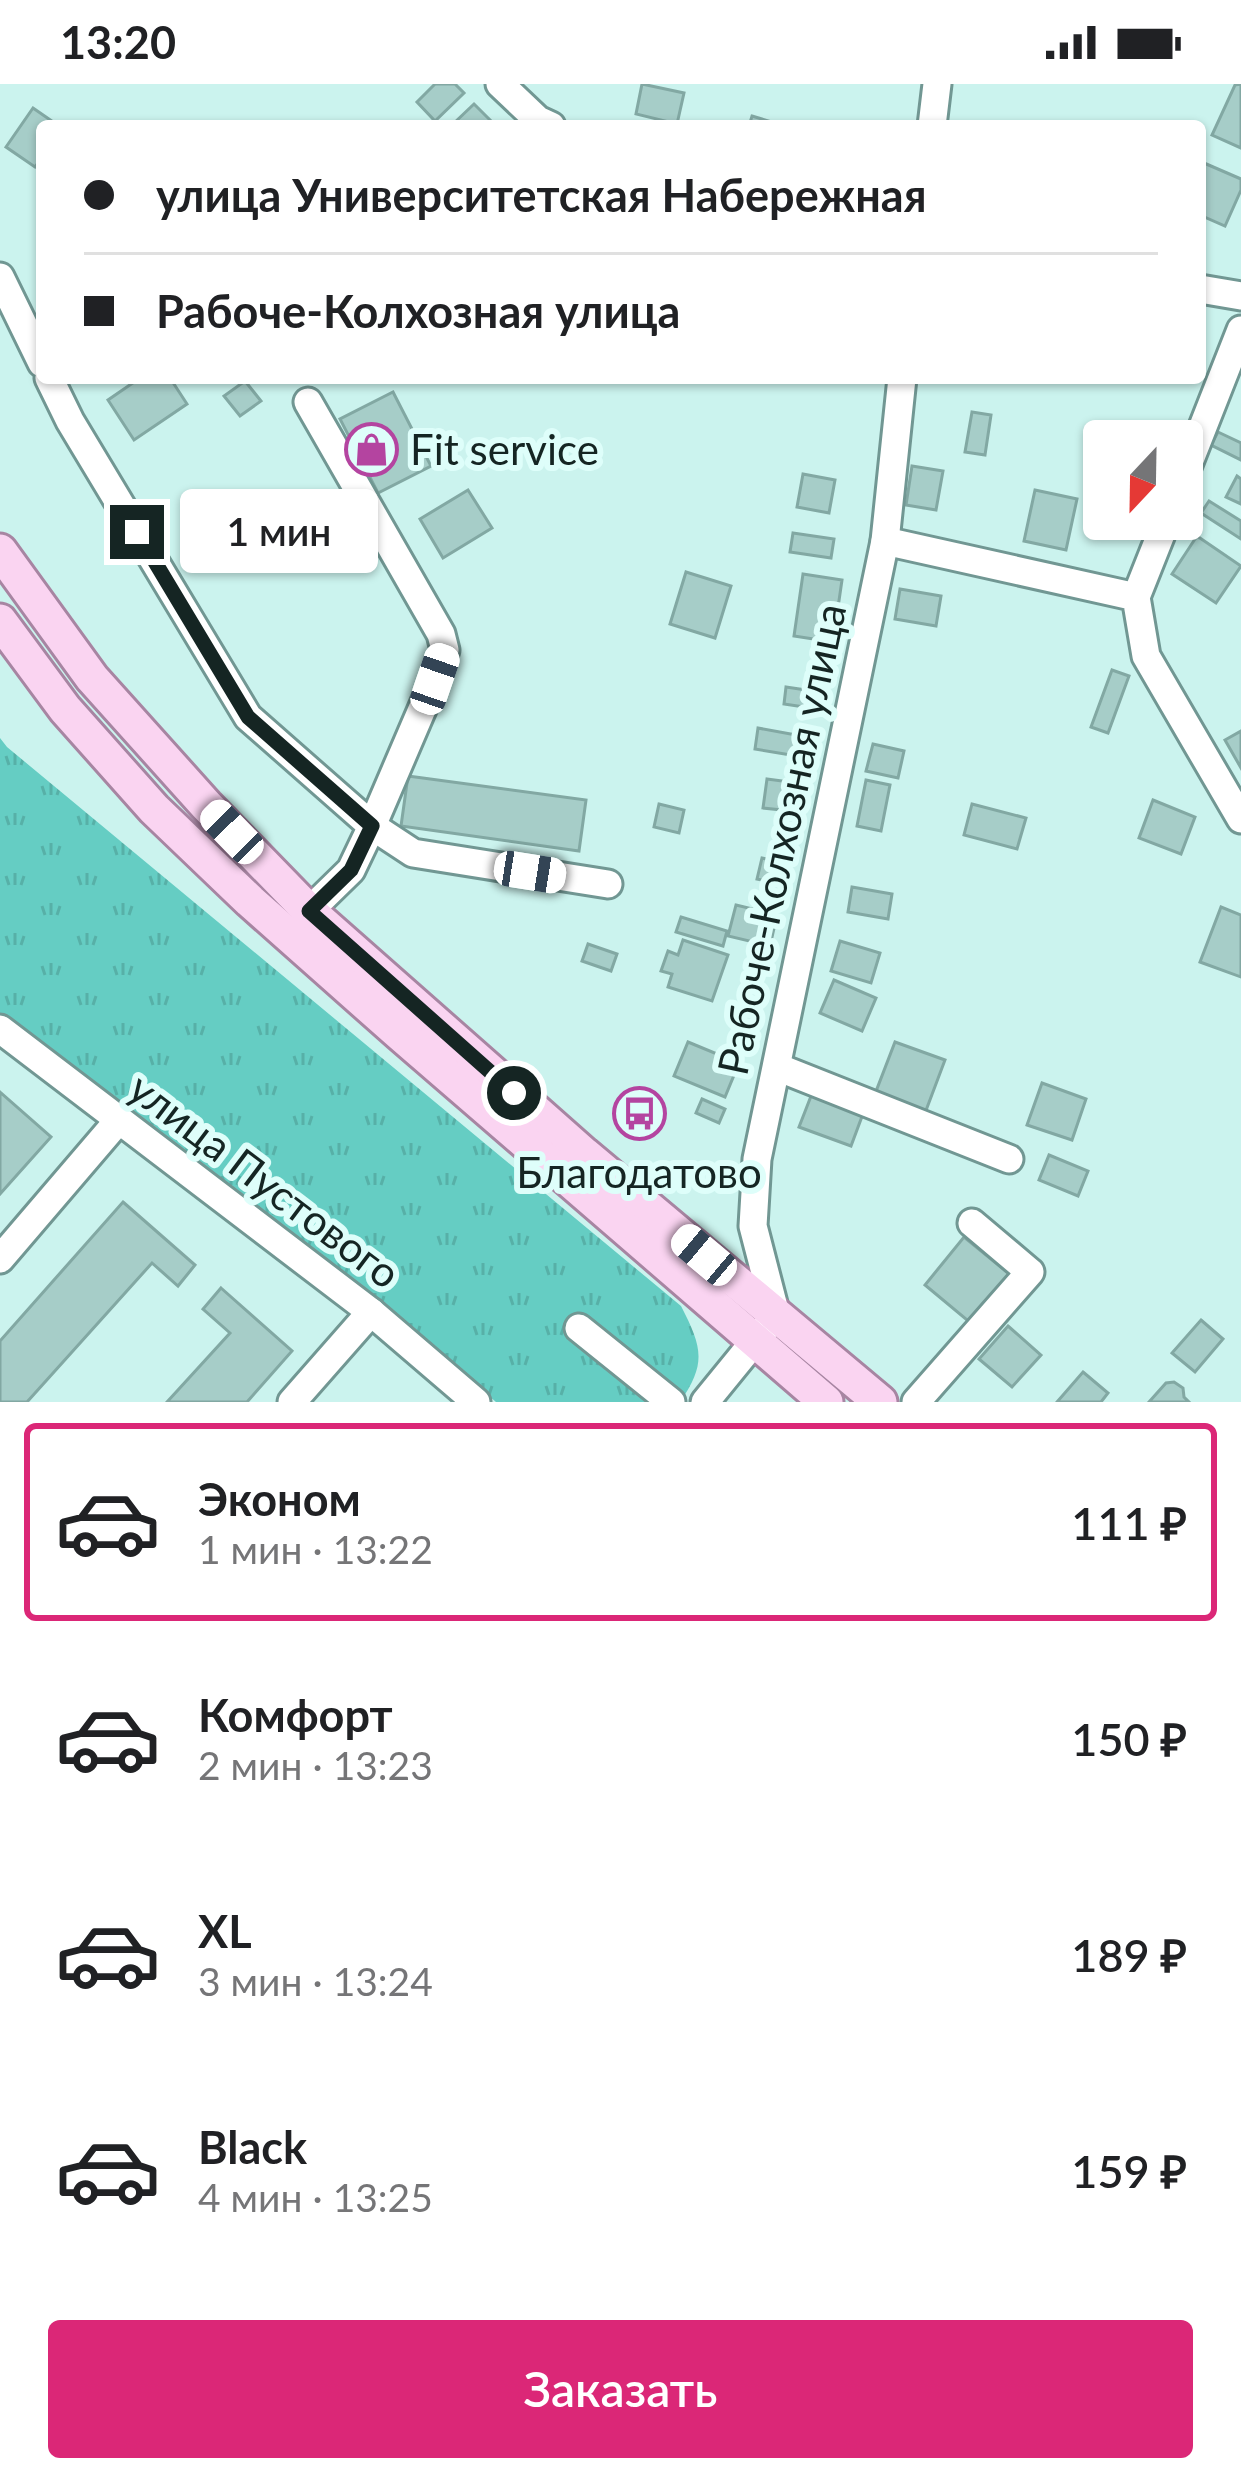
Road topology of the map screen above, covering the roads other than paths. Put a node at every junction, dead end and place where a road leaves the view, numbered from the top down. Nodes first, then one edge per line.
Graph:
1 (500, 84) edge
2 (937, 84) edge
3 (538, 120) edge
4 (933, 120) edge
5 (0, 277) edge
6 (1206, 290) edge
7 (1241, 296) edge
8 (1241, 330) edge
9 (36, 351) edge
10 (52, 384) edge
11 (901, 384) edge
12 (308, 402) dead end
13 (1203, 427) edge
14 (1159, 540) edge
15 (885, 541) junction
16 (0, 551) edge
17 (1136, 598) junction
18 (0, 621) edge
19 (1241, 819) edge
20 (372, 826) junction
21 (608, 884) dead end
22 (309, 911) junction
23 (0, 1029) edge
24 (777, 1066) junction
25 (118, 1121) junction
26 (1009, 1159) dead end
27 (972, 1223) dead end
28 (0, 1259) edge
29 (371, 1312) junction
30 (766, 1327) junction
31 (579, 1328) dead end
32 (292, 1402) edge
33 (476, 1402) edge
34 (671, 1402) edge
35 (705, 1402) edge
36 (826, 1402) edge
37 (880, 1402) edge
38 (916, 1402) edge

1 - 3 street
2 - 4 street
5 - 9 street
6 - 7 street
8 - 13 street
10 - 20 street
11 - 15 street, Рабоче-Колхозная улица
12 - 20 street
14 - 17 street
15 - 17 street
15 - 24 street, Рабоче-Колхозная улица
16 - 22 main road
17 - 19 street
18 - 30 main road
20 - 21 street
20 - 22 street
22 - 30 main road
23 - 25 street, улица Пустового
24 - 26 street
24 - 30 street, Рабоче-Колхозная улица
25 - 28 street
25 - 29 street, улица Пустового
27 - 38 street
29 - 32 street
29 - 33 street, улица Пустового
30 - 35 street
30 - 36 main road
30 - 37 main road
31 - 34 street

